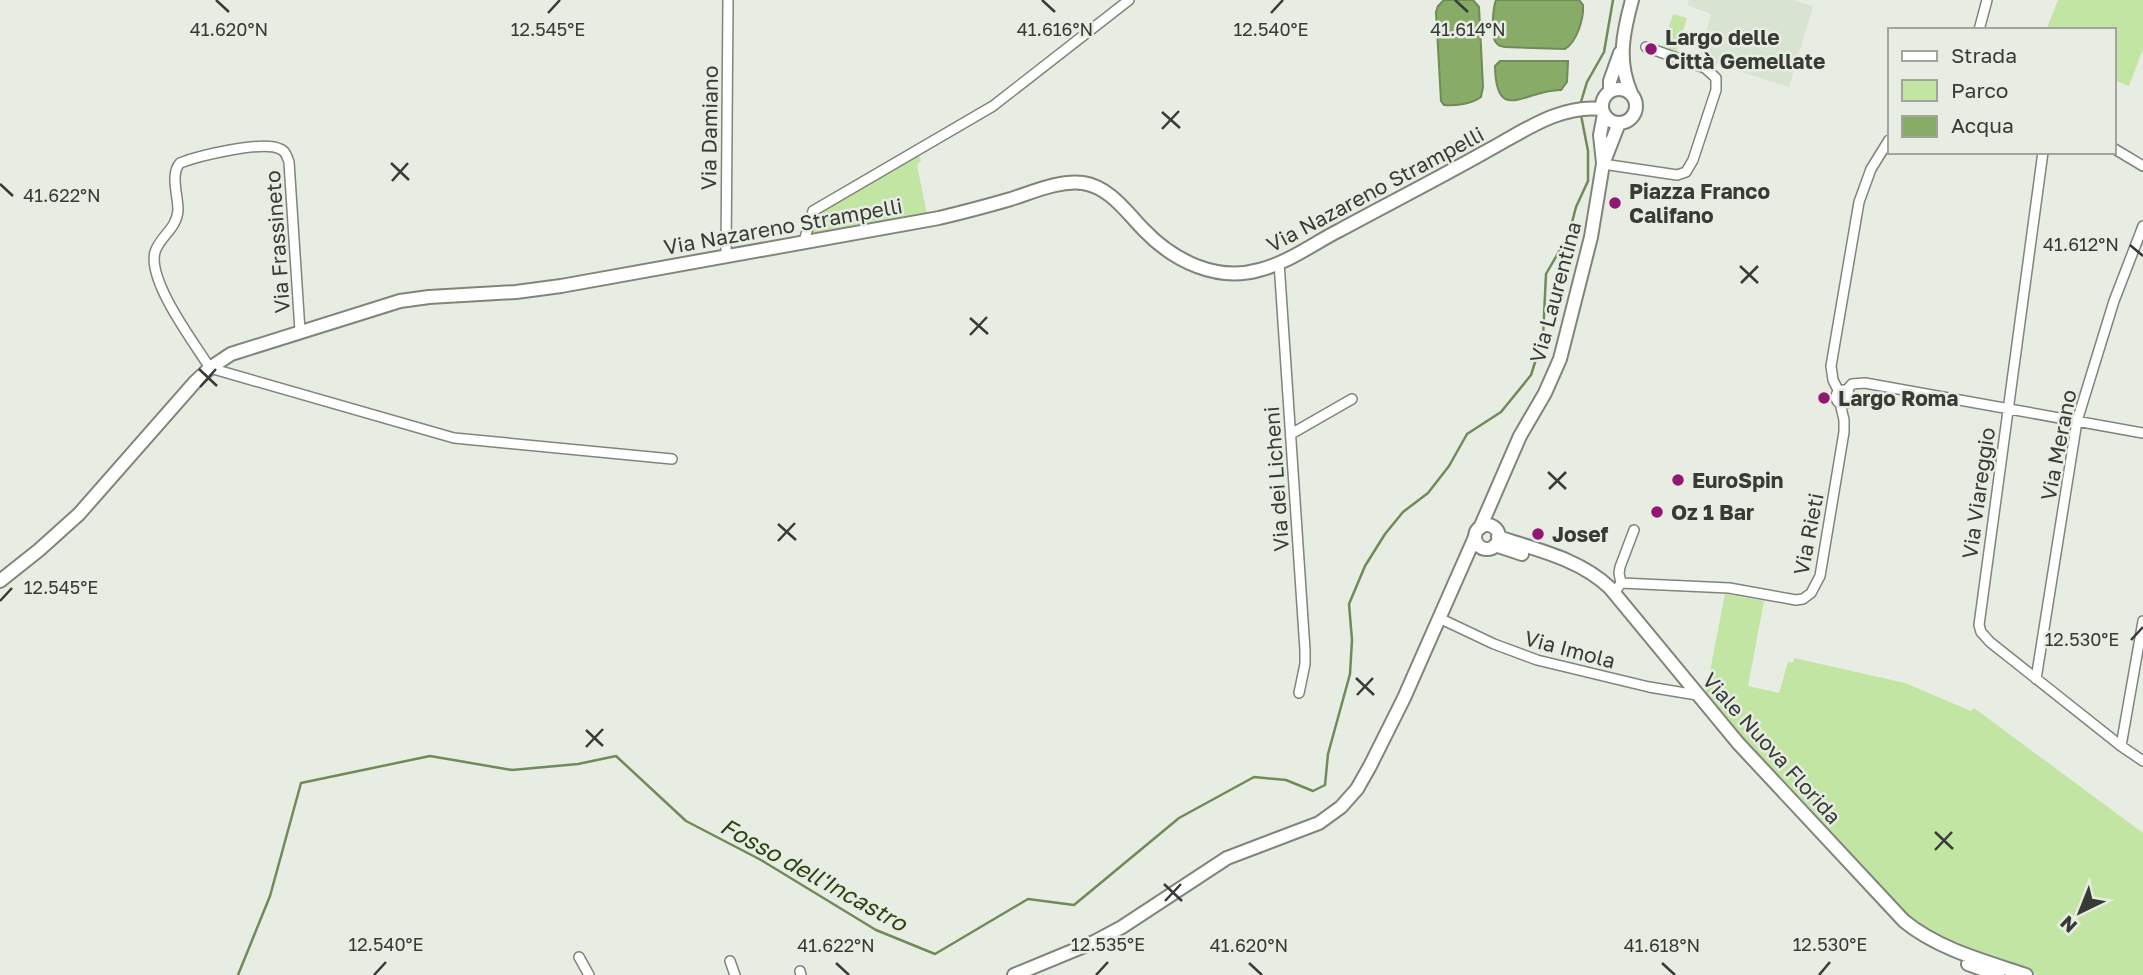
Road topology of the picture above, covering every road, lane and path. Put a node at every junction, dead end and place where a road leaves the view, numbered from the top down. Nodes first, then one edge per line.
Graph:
1 (728, 0) edge
2 (1129, 0) edge
3 (1632, 0) edge
4 (1987, 0) edge
5 (1980, 28) edge
6 (1623, 46) junction
7 (1646, 47) dead end
8 (1611, 90) junction
9 (1631, 93) junction
10 (1603, 111) junction
11 (1619, 123) junction
12 (1888, 142) edge
13 (2115, 149) edge
14 (2043, 154) edge
15 (1603, 164) junction
16 (2143, 166) edge
17 (2143, 226) edge
18 (804, 241) junction
19 (726, 256) junction
20 (1279, 262) junction
21 (300, 331) junction
22 (210, 368) junction
23 (1842, 391) junction
24 (1352, 399) dead end
25 (2007, 408) junction
26 (2077, 421) junction
27 (2143, 433) edge
28 (1291, 434) junction
29 (673, 459) dead end
30 (1492, 501) junction
31 (1634, 530) dead end
32 (1478, 532) junction
33 (1494, 540) junction
34 (0, 581) edge
35 (1618, 587) junction
36 (1446, 603) junction
37 (1439, 618) junction
38 (2143, 621) edge
39 (2036, 679) junction
40 (1299, 693) dead end
41 (1692, 694) junction
42 (2121, 747) junction
43 (2143, 761) edge
44 (579, 957) dead end
45 (730, 961) dead end
46 (589, 975) edge
47 (735, 975) edge
48 (1014, 975) edge
49 (1998, 975) edge
50 (2026, 975) edge

1 - 19 street, Via Damiano
2 - 18 street
3 - 6 street
4 - 5 street
6 - 8 street
6 - 9 street
7 - 15 street
8 - 9 street
8 - 10 street
9 - 11 street
10 - 11 street
10 - 15 street, Via Laurentina
10 - 20 street, Via Nazareno Strampelli
11 - 15 street, Via Laurentina
12 - 23 street
13 - 16 street
14 - 25 street, Via Viareggio
15 - 30 street, Via Laurentina
17 - 26 street, Via Merano
18 - 19 street, Via Nazareno Strampelli
18 - 20 street, Via Nazareno Strampelli
19 - 21 street, Via Nazareno Strampelli
20 - 28 street, Via dei Licheni
21 - 22 street, Via Nazareno Strampelli
21 - 22 street, Via Frassineto
22 - 29 street
22 - 34 street, Via Nazareno Strampelli
23 - 25 street
23 - 35 street, Via Rieti
24 - 28 street
25 - 26 street
25 - 39 street, Via Viareggio
26 - 27 street
26 - 39 street, Via Merano
28 - 40 street, Via dei Licheni
30 - 32 street, Via Laurentina
30 - 33 street, Via Laurentina
31 - 35 street
32 - 33 street
32 - 33 street
32 - 36 street, Via Laurentina
33 - 35 street, Viale Nuova Florida
33 - 36 street, Via Laurentina
33 - 41 street, Viale Nuova Florida
35 - 41 street, Viale Nuova Florida
36 - 37 street, Via Laurentina
37 - 41 street, Via Imola
37 - 48 street, Via Laurentina
38 - 42 street
39 - 42 street, Via Viareggio
41 - 49 street, Viale Nuova Florida
41 - 50 street, Viale Nuova Florida
42 - 43 street, Via Viareggio
44 - 46 street
45 - 47 street

